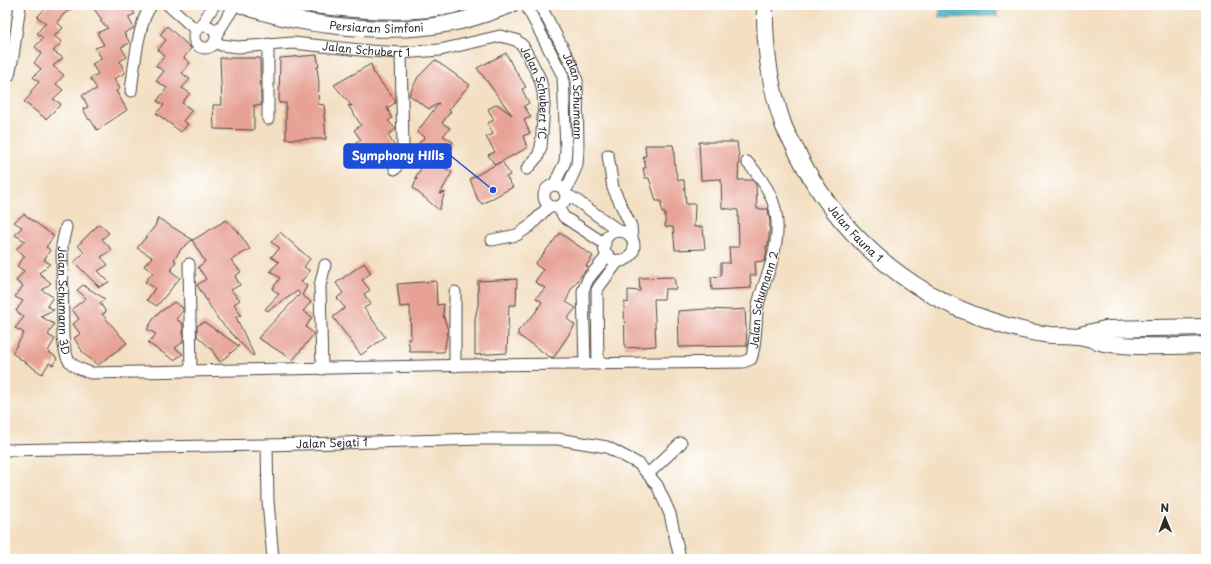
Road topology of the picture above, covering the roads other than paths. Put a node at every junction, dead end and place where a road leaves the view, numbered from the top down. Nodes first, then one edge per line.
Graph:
1 (20, 5) edge
2 (152, 5) edge
3 (168, 5) edge
4 (214, 5) edge
5 (235, 5) edge
6 (242, 5) edge
7 (314, 5) edge
8 (454, 5) edge
9 (510, 5) edge
10 (526, 5) edge
11 (540, 5) edge
12 (765, 5) edge
13 (199, 28) junction
14 (216, 38) junction
15 (516, 40) joint
16 (268, 44) junction
17 (401, 53) junction
18 (9, 75) dead end
19 (131, 91) dead end
20 (268, 119) dead end
21 (608, 155) dead end
22 (747, 162) dead end
23 (395, 169) dead end
24 (527, 169) dead end
25 (554, 185) junction
26 (565, 193) junction
27 (554, 206) junction
28 (66, 227) dead end
29 (619, 231) junction
30 (632, 239) junction
31 (492, 240) dead end
32 (606, 249) junction
33 (619, 260) junction
34 (189, 264) dead end
35 (325, 266) dead end
36 (597, 290) junction
37 (583, 291) junction
38 (455, 292) dead end
39 (1206, 328) edge
40 (1078, 336) junction
41 (1206, 345) edge
42 (591, 364) junction
43 (455, 366) junction
44 (322, 369) junction
45 (191, 371) junction
46 (681, 443) dead end
47 (267, 445) junction
48 (5, 450) edge
49 (648, 474) junction
50 (273, 559) edge
51 (679, 559) edge

1 - 18 street
2 - 19 street
3 - 13 street
4 - 13 street
5 - 14 street
6 - 9 street, Persiaran Simfoni
7 - 8 street, Persiaran Simfoni
10 - 25 street, Jalan Schumann
11 - 26 street, Jalan Schumann
12 - 40 street, Jalan Fauna 1
13 - 14 street
13 - 14 street
14 - 16 street, Jalan Schubert 1
15 - 17 street, Jalan Schubert 1
15 - 24 street, Jalan Schubert 1C
16 - 17 street, Jalan Schubert 1
16 - 20 street
17 - 23 street
21 - 30 street
22 - 42 street, Jalan Schumann 2
25 - 26 street
25 - 27 street, Jalan Schumann
26 - 27 street, Jalan Schumann
26 - 29 street
27 - 31 street, Jalan Schumann
27 - 32 street
28 - 45 street, Jalan Schumann 3D
29 - 30 street
29 - 32 street
30 - 33 street
32 - 33 street
32 - 37 street
33 - 36 street
34 - 45 street
35 - 44 street
36 - 37 street
36 - 42 street
37 - 42 street
38 - 43 street
39 - 40 street, Jalan Fauna 1
40 - 41 street, Jalan Fauna 1
42 - 43 street
43 - 44 street
44 - 45 street
46 - 49 street
47 - 48 street, Jalan Sejati 1
47 - 49 street, Jalan Sejati 1
47 - 50 street
49 - 51 street, Jalan Sejati 1

